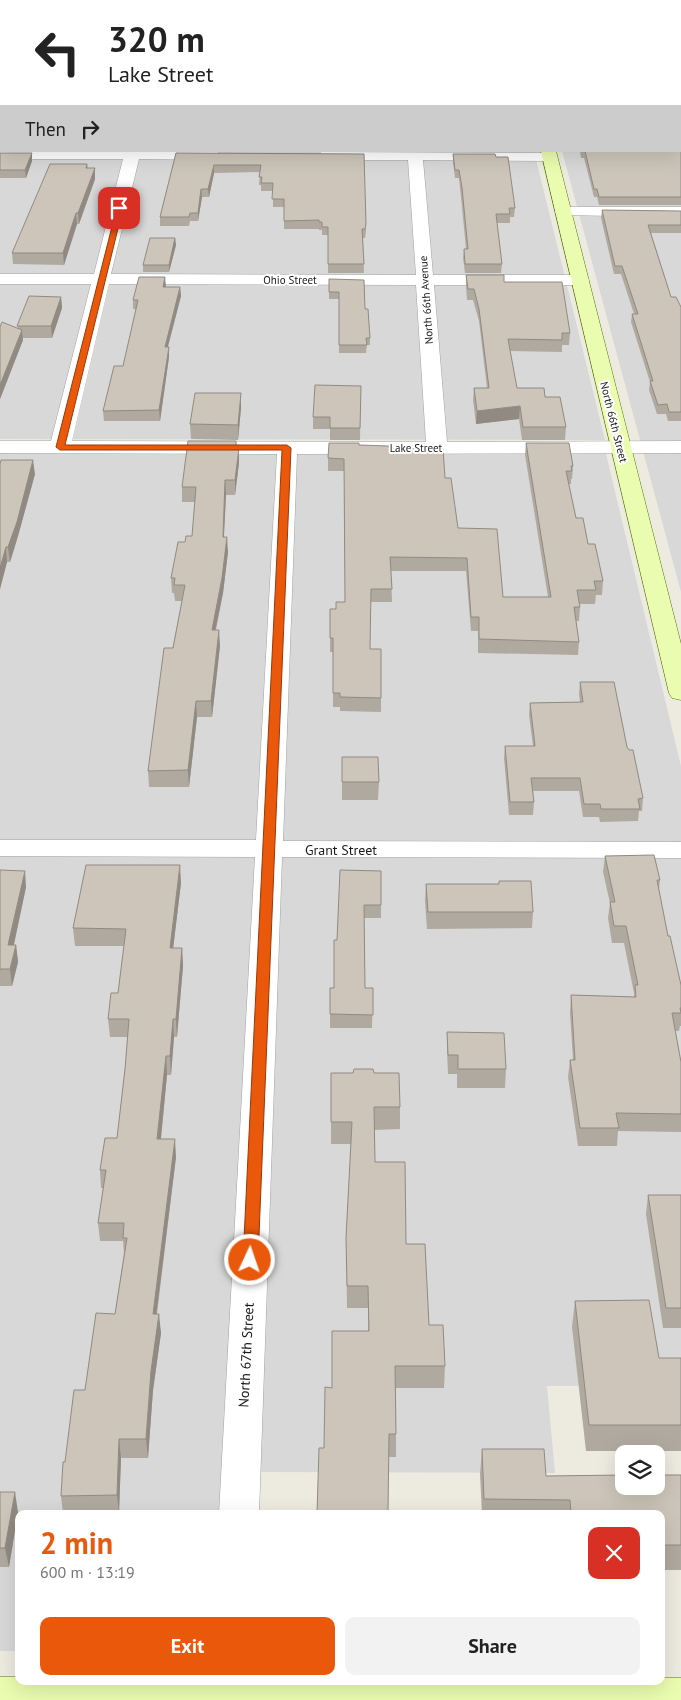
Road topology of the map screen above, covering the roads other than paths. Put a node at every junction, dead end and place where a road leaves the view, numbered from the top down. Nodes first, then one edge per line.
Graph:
1 (133, 153) edge
2 (415, 153) edge
3 (0, 154) edge
4 (549, 154) edge
5 (230, 155) edge
6 (309, 155) edge
7 (563, 212) junction
8 (681, 212) edge
9 (0, 279) edge
10 (102, 279) junction
11 (425, 280) junction
12 (580, 280) junction
13 (0, 447) edge
14 (60, 447) junction
15 (681, 447) edge
16 (287, 448) junction
17 (437, 448) junction
18 (620, 448) junction
19 (681, 693) edge
20 (0, 848) edge
21 (269, 849) junction
22 (681, 850) edge
23 (239, 1510) edge
24 (232, 1690) edge
25 (0, 1697) edge
26 (681, 1698) edge

1 - 3 street
1 - 5 street
1 - 10 street
2 - 4 street
2 - 6 street
2 - 11 street, North 66th Avenue
4 - 7 street, North 66th Street
7 - 8 street
7 - 12 street, North 66th Street
9 - 10 street, Ohio Street
10 - 11 street, Ohio Street
10 - 14 street
11 - 12 street, Ohio Street
11 - 17 street, North 66th Avenue
12 - 18 street, North 66th Street
13 - 14 street, Lake Street
14 - 16 street, Lake Street
15 - 18 street, Lake Street
16 - 17 street, Lake Street
16 - 21 street, North 67th Street
17 - 18 street, Lake Street
18 - 19 street, North 66th Street
20 - 21 street, Grant Street
21 - 22 street, Grant Street
21 - 23 street, North 67th Street
24 - 25 street
24 - 26 street

